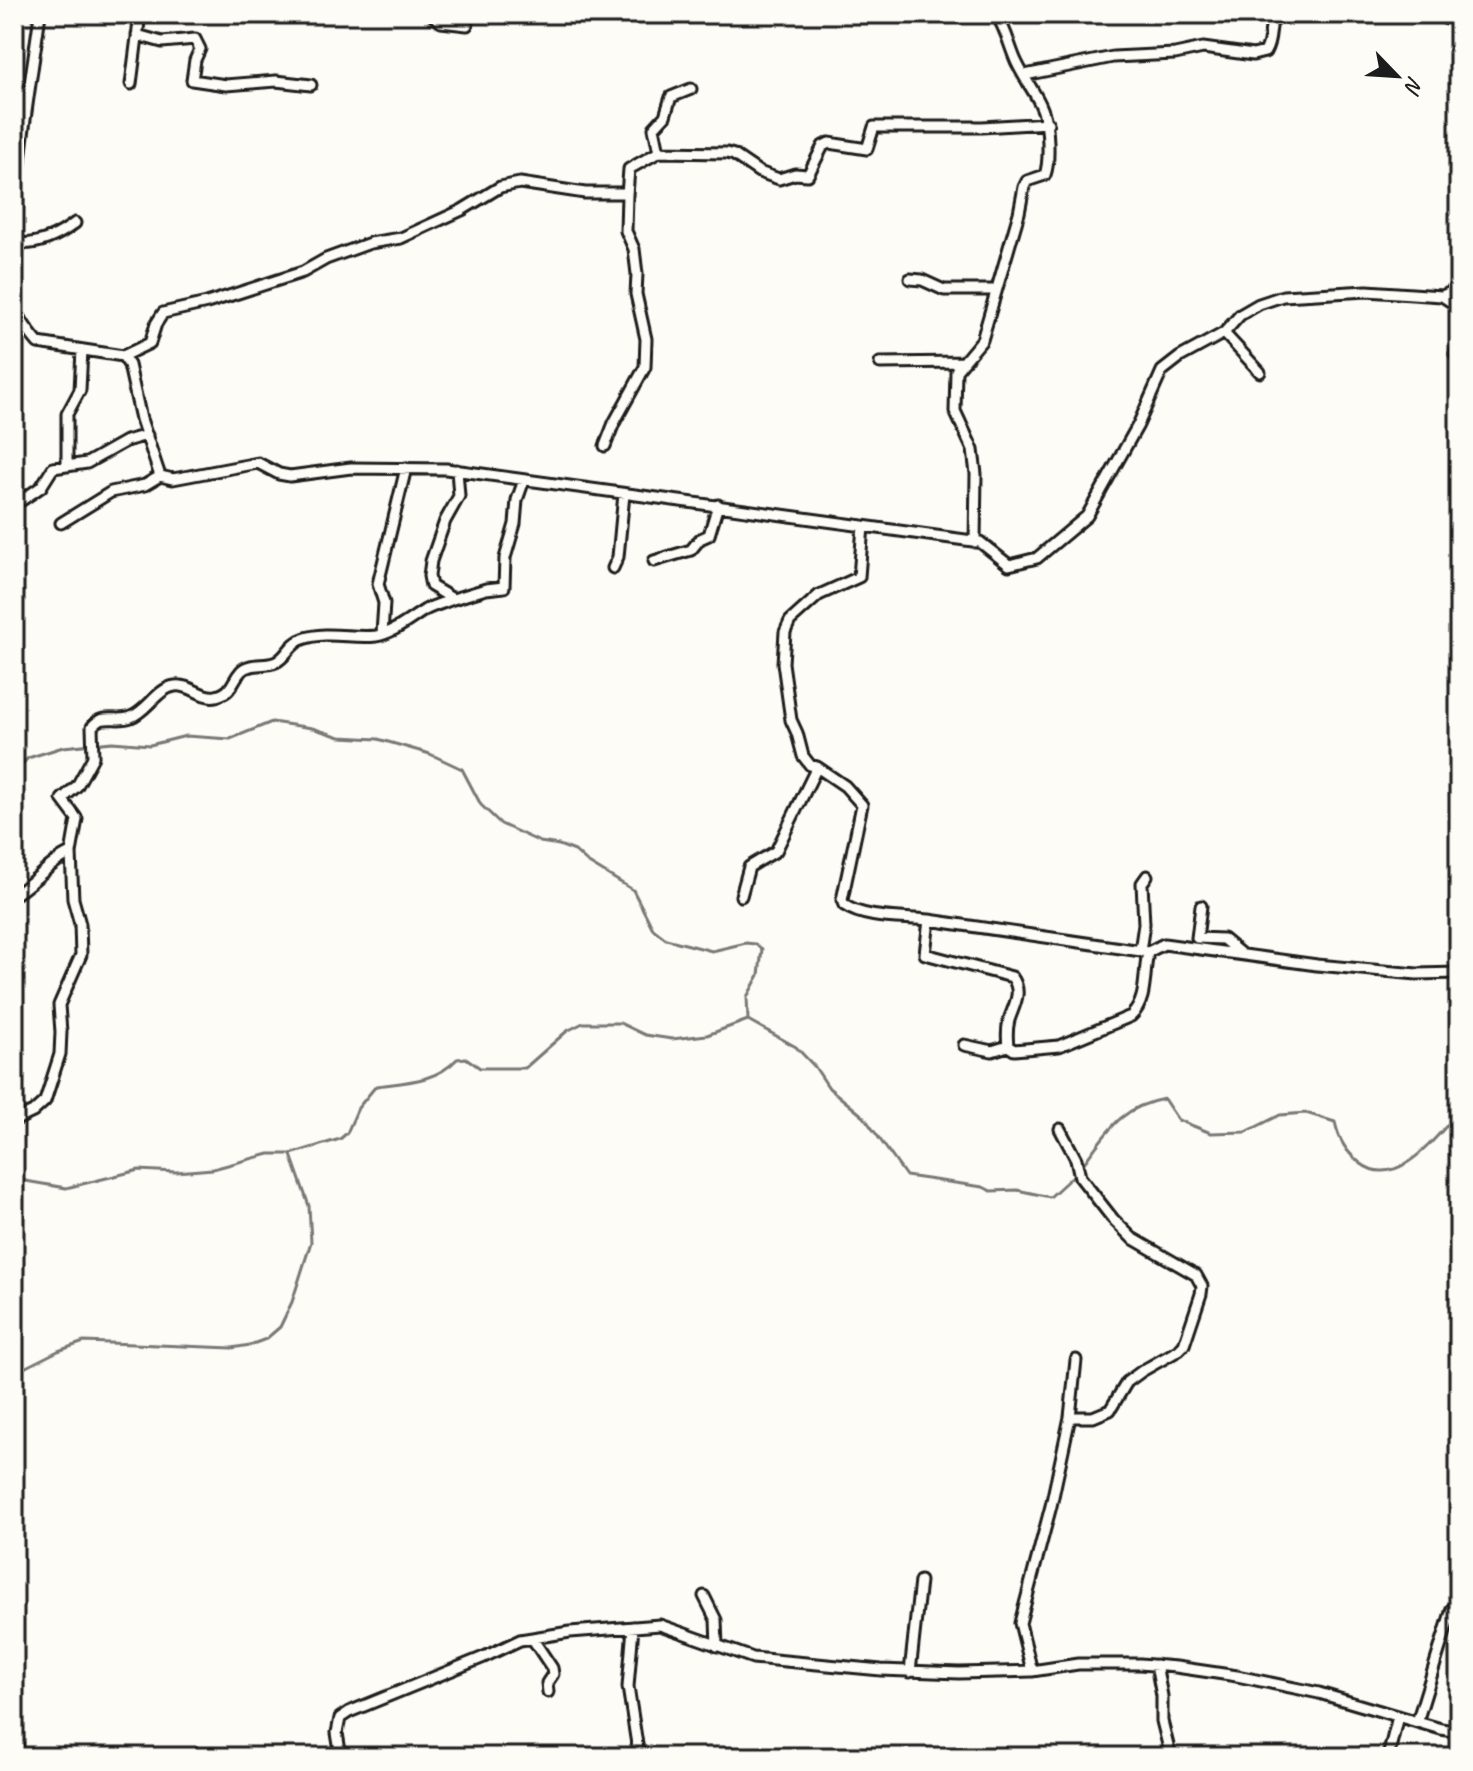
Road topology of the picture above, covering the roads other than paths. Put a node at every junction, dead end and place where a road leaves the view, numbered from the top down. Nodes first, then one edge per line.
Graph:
1 (40, 14) edge
2 (140, 14) edge
3 (431, 14) edge
4 (996, 14) edge
5 (1275, 14) edge
6 (1436, 14) edge
7 (1459, 24) edge
8 (467, 25) dead end
9 (137, 35) junction
10 (1025, 75) junction
11 (131, 84) dead end
12 (311, 85) dead end
13 (691, 89) dead end
14 (1048, 123) junction
15 (659, 152) junction
16 (627, 195) junction
17 (75, 223) dead end
18 (15, 243) edge
19 (910, 279) dead end
20 (1459, 288) edge
21 (995, 290) junction
22 (1442, 296) junction
23 (1459, 307) edge
24 (16, 313) edge
25 (1224, 333) junction
26 (1459, 343) edge
27 (82, 350) junction
28 (123, 356) junction
29 (962, 362) junction
30 (880, 363) dead end
31 (1459, 363) edge
32 (1260, 372) dead end
33 (147, 435) junction
34 (605, 446) dead end
35 (67, 466) junction
36 (406, 468) junction
37 (457, 470) junction
38 (160, 476) junction
39 (524, 480) junction
40 (624, 494) junction
41 (14, 498) edge
42 (718, 505) junction
43 (61, 523) dead end
44 (863, 526) junction
45 (975, 542) junction
46 (654, 561) dead end
47 (613, 568) dead end
48 (453, 599) junction
49 (382, 634) junction
50 (817, 767) junction
51 (71, 853) junction
52 (1147, 876) dead end
53 (14, 895) edge
54 (741, 896) dead end
55 (1201, 906) dead end
56 (929, 920) junction
57 (1144, 952) junction
58 (1243, 956) junction
59 (1459, 973) edge
60 (964, 1045) dead end
61 (1008, 1046) junction
62 (14, 1121) edge
63 (1060, 1129) dead end
64 (1076, 1360) dead end
65 (1070, 1417) junction
66 (920, 1581) dead end
67 (704, 1596) dead end
68 (1452, 1609) dead end
69 (633, 1627) junction
70 (532, 1638) junction
71 (717, 1646) junction
72 (1156, 1665) junction
73 (1032, 1671) junction
74 (910, 1672) junction
75 (14, 1691) edge
76 (548, 1692) dead end
77 (1398, 1716) junction
78 (1417, 1722) junction
79 (1459, 1732) edge
80 (18, 1757) edge
81 (341, 1757) edge
82 (639, 1757) edge
83 (1171, 1757) edge
84 (1388, 1757) edge

1 - 18 street
2 - 9 street
3 - 8 street
4 - 10 street
5 - 10 street
6 - 7 street
9 - 11 street
9 - 12 street
10 - 14 street
13 - 15 street
14 - 15 street
14 - 21 street
15 - 16 street
16 - 28 street
16 - 34 street
17 - 18 street
18 - 24 street
19 - 21 street
20 - 22 street
21 - 29 street
22 - 23 street
22 - 25 street
24 - 27 street
25 - 32 street
25 - 45 street
26 - 31 street
27 - 28 street
27 - 35 street
28 - 33 street
29 - 30 street
29 - 45 street
33 - 35 street
33 - 38 street
35 - 41 street
36 - 37 street
36 - 38 street
36 - 49 street
37 - 39 street
37 - 48 street
38 - 43 street
39 - 40 street
39 - 48 street
40 - 42 street
40 - 47 street
42 - 44 street
42 - 46 street
44 - 45 street
44 - 50 street
48 - 49 street
49 - 51 street
50 - 54 street
50 - 56 street
51 - 53 street
51 - 62 street
52 - 57 street
55 - 58 street
56 - 57 street
56 - 61 street
57 - 58 street
57 - 61 street
58 - 59 street
60 - 61 street
63 - 65 street
64 - 65 street
65 - 73 street
66 - 74 street
67 - 71 street
68 - 78 street
69 - 70 street
69 - 71 street
69 - 82 street
70 - 76 street
70 - 81 street
71 - 74 street
72 - 73 street
72 - 77 street
72 - 83 street
73 - 74 street
75 - 80 street
77 - 78 street
77 - 84 street
78 - 79 street

